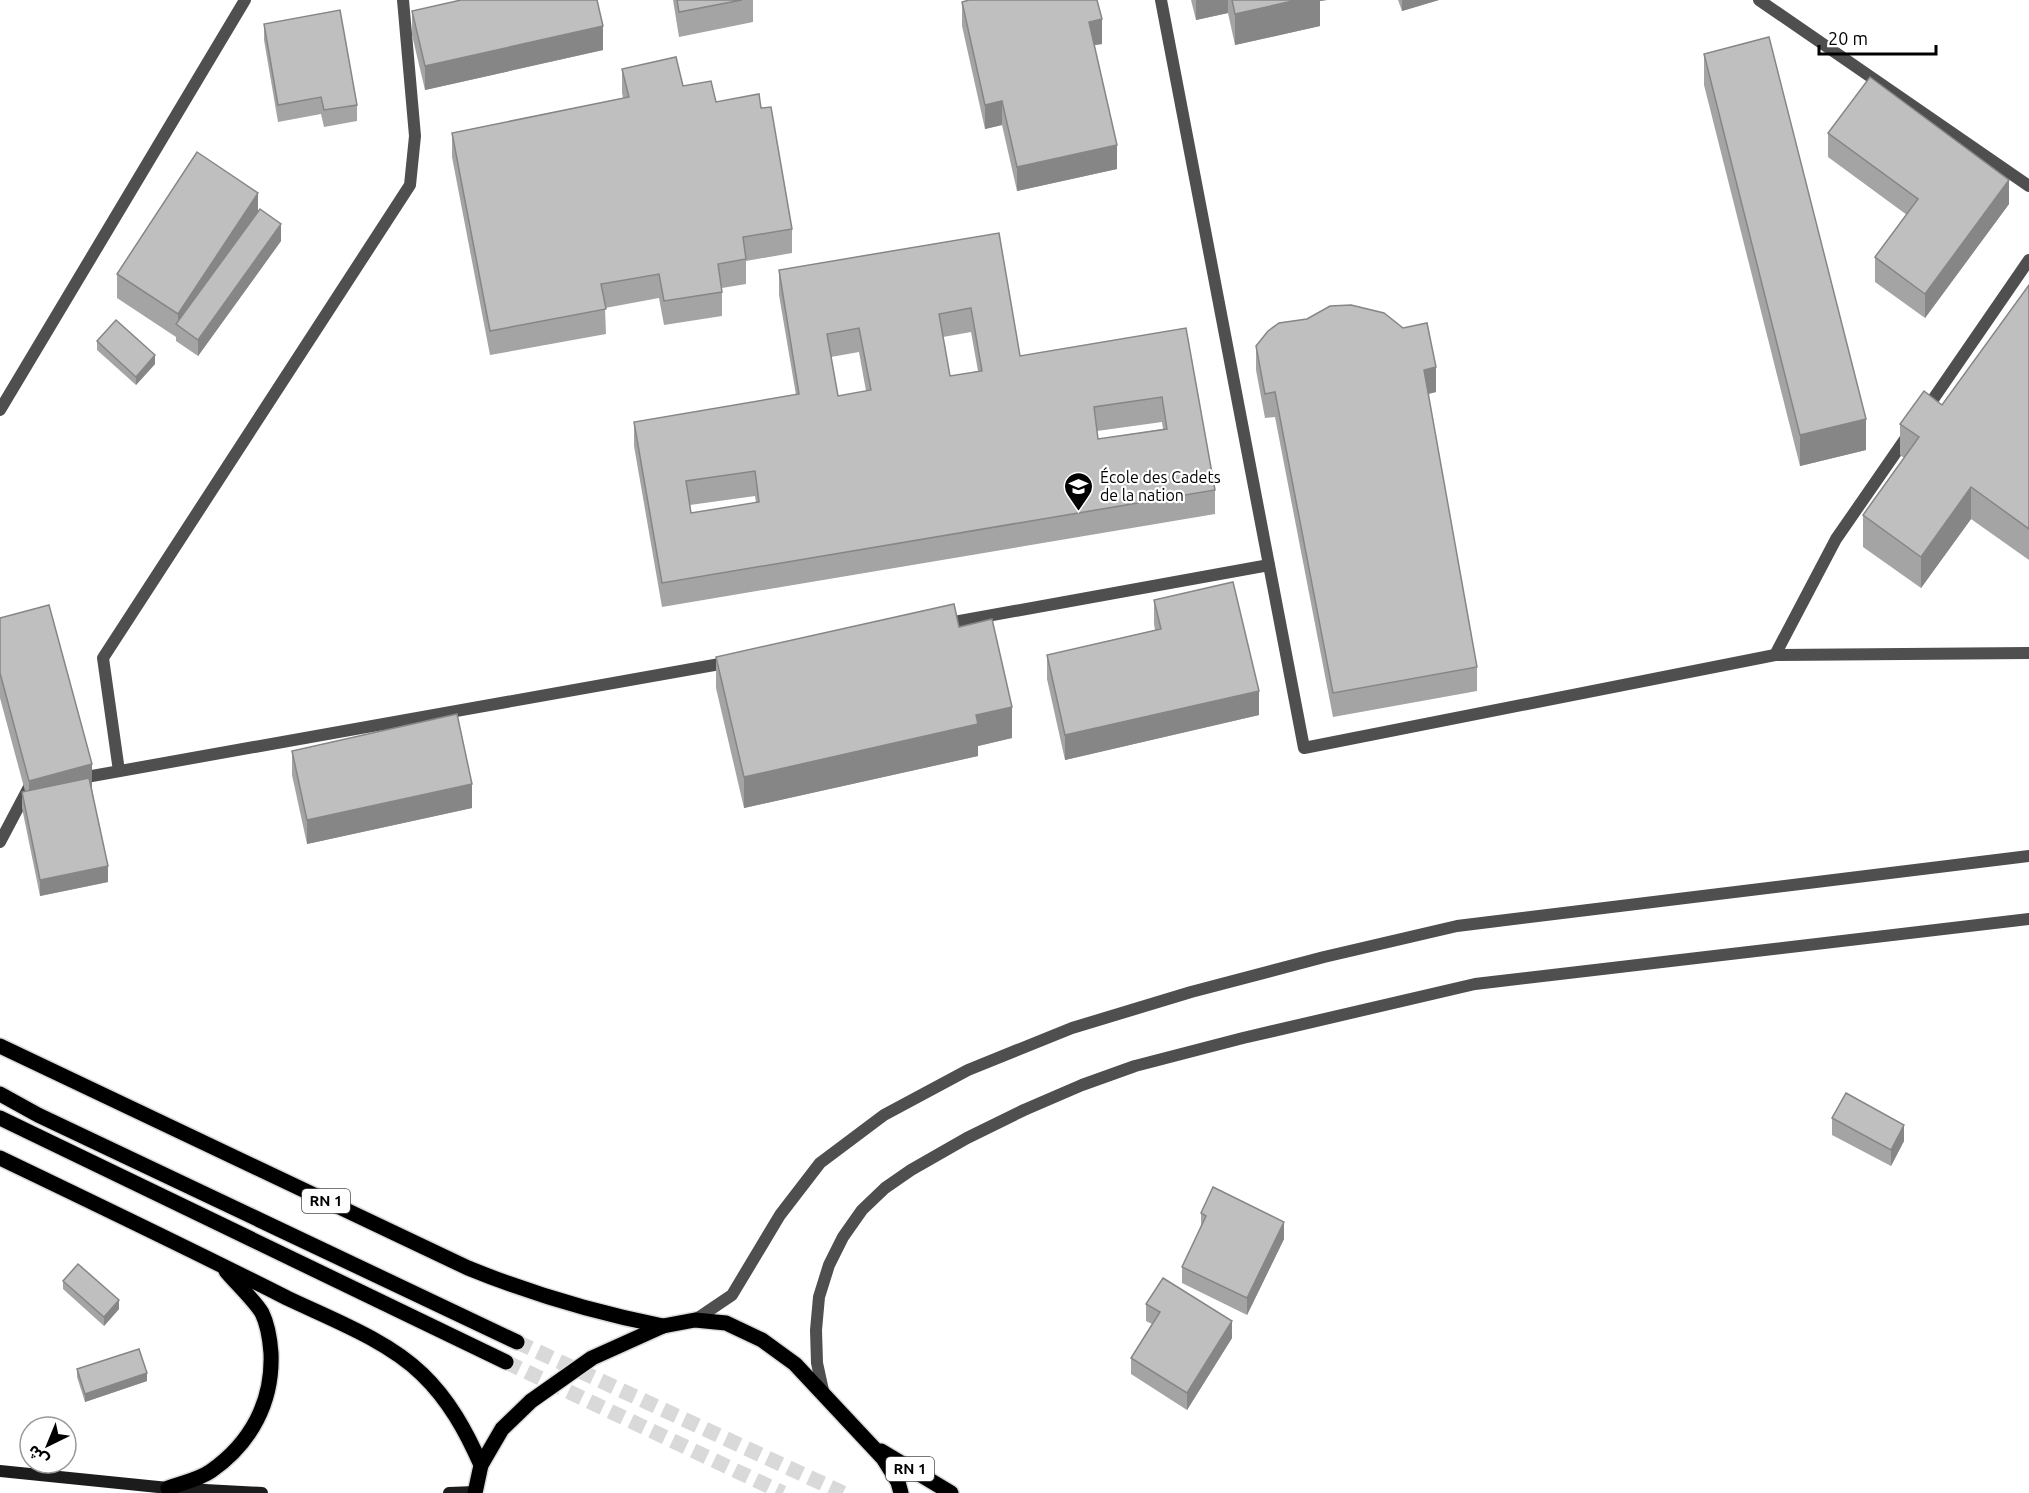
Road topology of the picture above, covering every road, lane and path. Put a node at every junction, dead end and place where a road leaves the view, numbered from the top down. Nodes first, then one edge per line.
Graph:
1 (245, 0) edge
2 (403, 0) edge
3 (1161, 0) edge
4 (1760, 0) edge
5 (2029, 186) edge
6 (2029, 260) edge
7 (0, 410) edge
8 (1269, 566) junction
9 (929, 626) edge
10 (2029, 653) edge
11 (1775, 654) junction
12 (741, 660) edge
13 (119, 771) junction
14 (62, 782) edge
15 (40, 786) edge
16 (0, 842) edge
17 (2029, 856) edge
18 (2029, 919) edge
19 (0, 1047) edge
20 (0, 1094) edge
21 (0, 1118) edge
22 (0, 1158) edge
23 (220, 1264) junction
24 (695, 1320) junction
25 (663, 1326) junction
26 (517, 1342) tunnel mouth
27 (506, 1362) tunnel mouth
28 (824, 1396) junction
29 (870, 1444) junction
30 (481, 1465) junction
31 (0, 1471) edge
32 (168, 1488) junction
33 (262, 1493) edge
34 (449, 1493) edge
35 (475, 1493) edge
36 (901, 1493) edge
37 (951, 1493) edge

1 - 7 street
2 - 13 street
3 - 8 street
4 - 5 street
6 - 11 street
8 - 9 street
8 - 11 street
10 - 11 street
12 - 13 street
13 - 14 street
15 - 16 street
17 - 24 street
18 - 28 street
19 - 25 main road, RN 1
20 - 26 main road
21 - 27 main road
22 - 23 main road
23 - 30 main road
23 - 32 main road
24 - 25 main road
24 - 28 main road
25 - 30 main road
28 - 29 main road
29 - 36 main road
29 - 37 main road, RN 1
30 - 35 main road
31 - 32 main road
32 - 33 main road
34 - 35 main road

